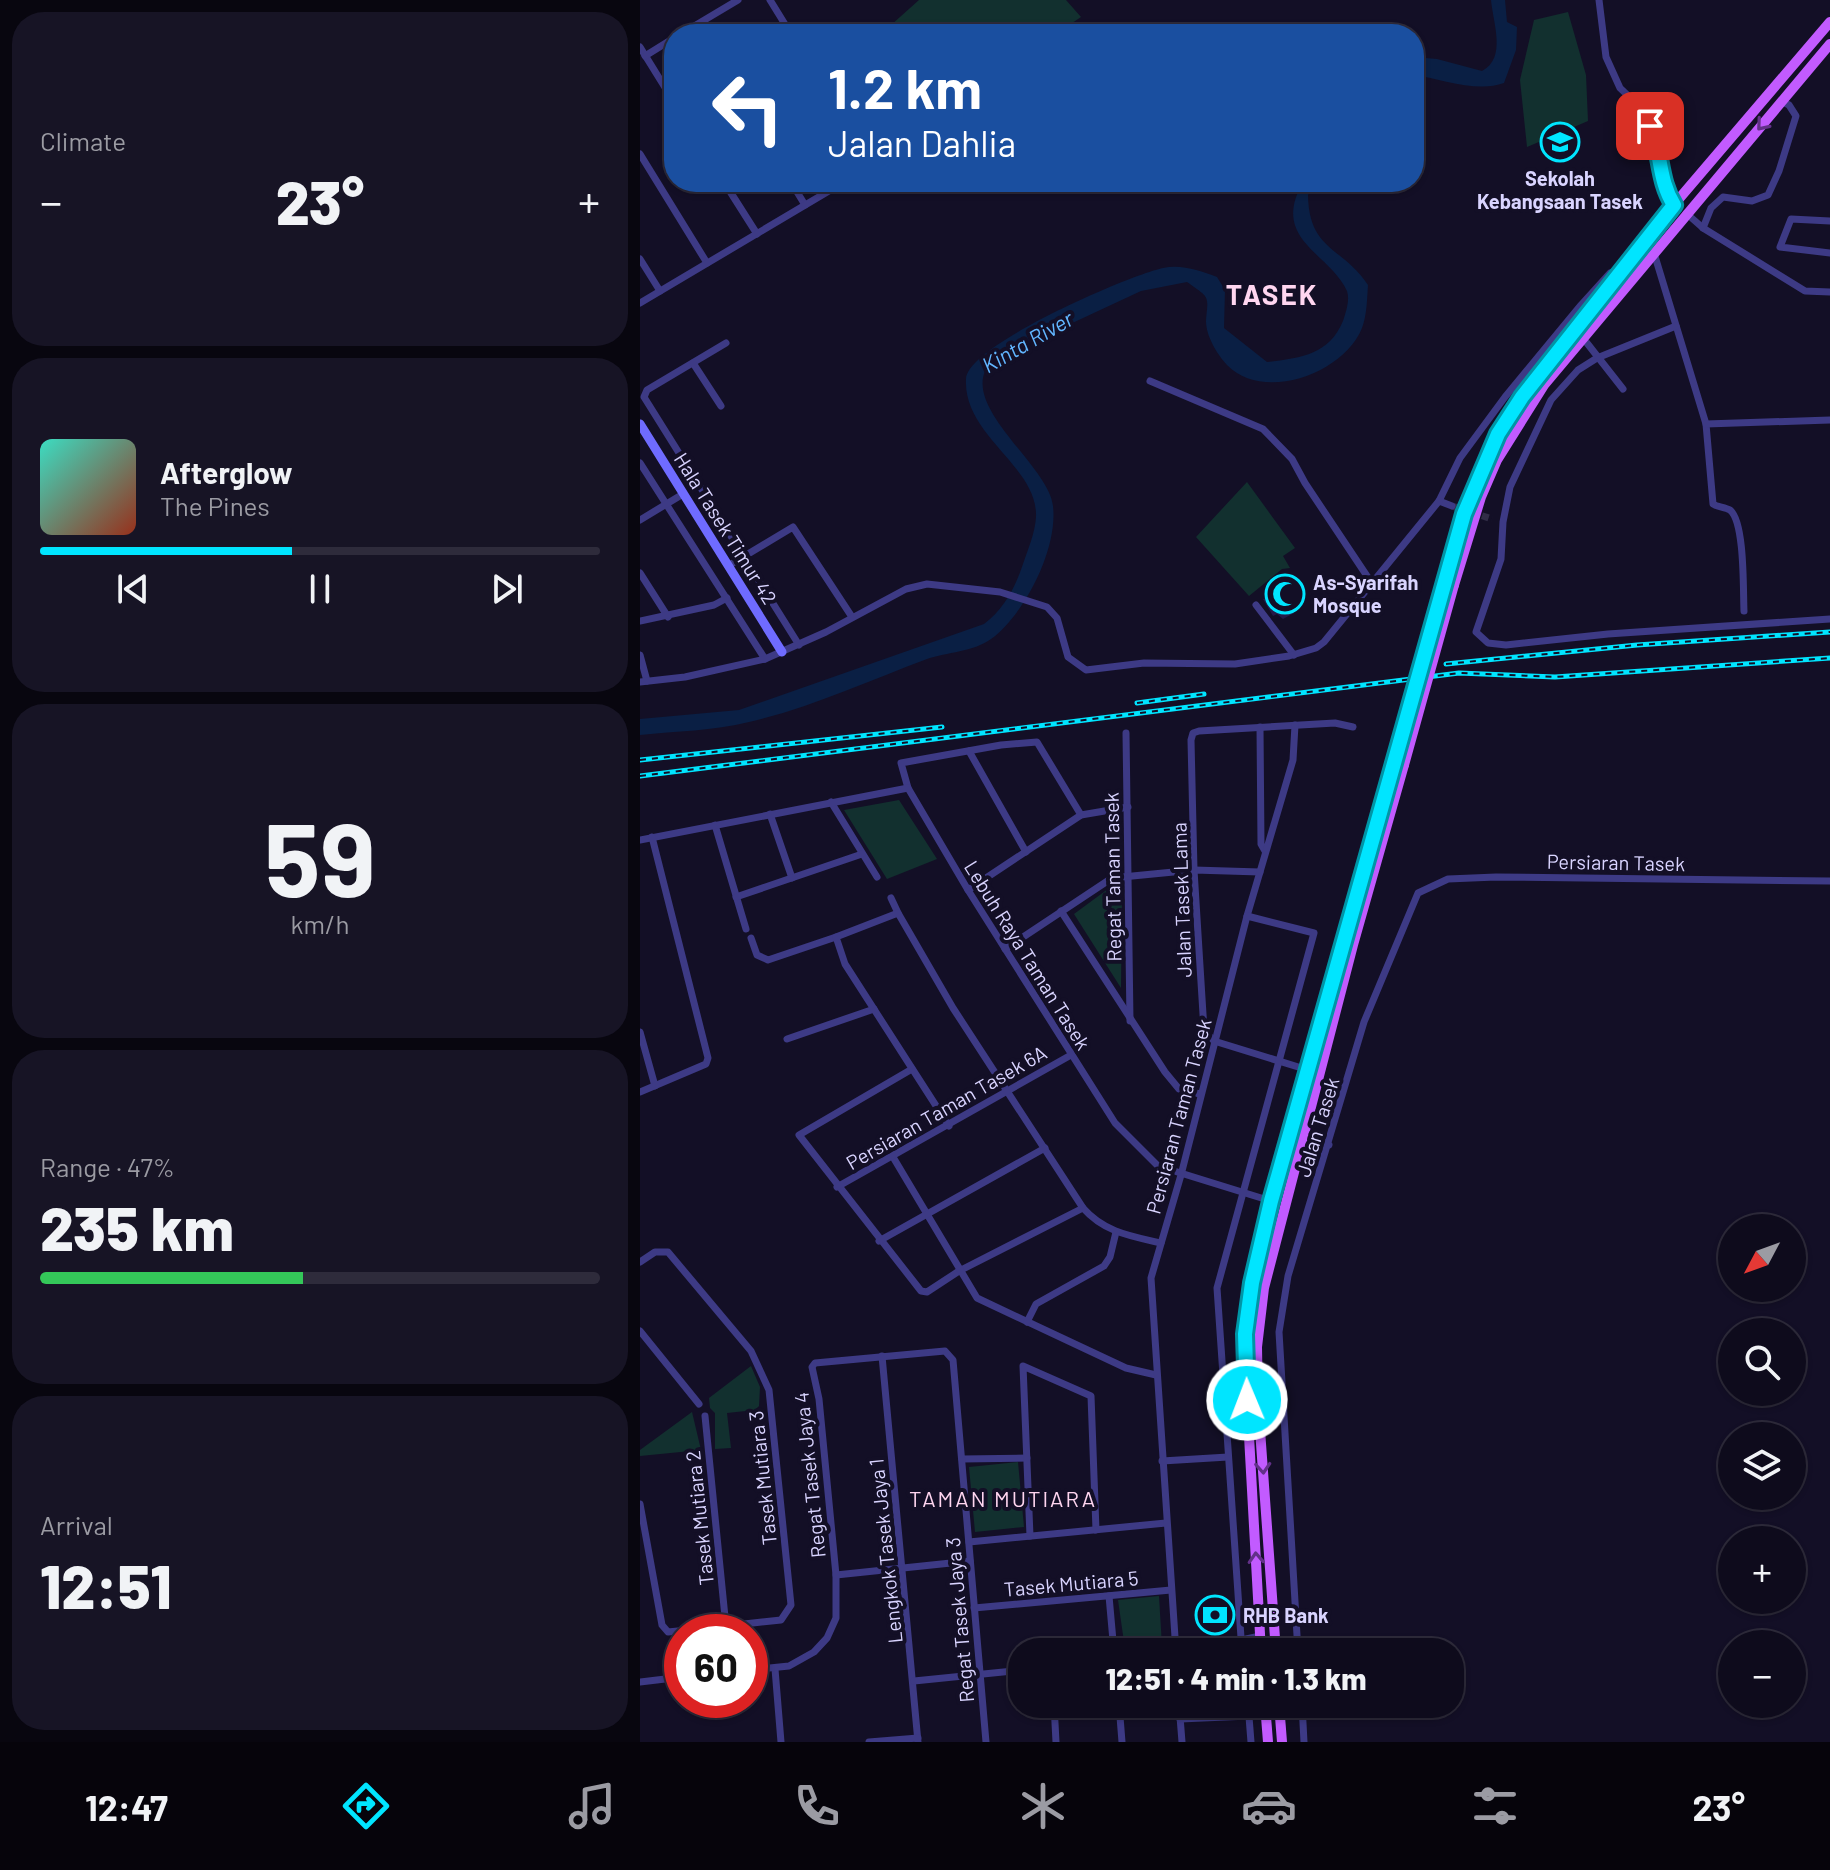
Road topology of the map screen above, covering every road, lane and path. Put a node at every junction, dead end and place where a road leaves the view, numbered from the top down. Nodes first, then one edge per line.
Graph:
1 (738, 0) edge
2 (770, 0) edge
3 (1599, 0) edge
4 (1830, 22) edge
5 (696, 24) edge
6 (785, 24) edge
7 (664, 44) edge
8 (1830, 44) edge
9 (640, 47) edge
10 (645, 56) junction
11 (664, 86) edge
12 (1781, 101) junction
13 (640, 154) edge
14 (730, 192) edge
15 (797, 192) edge
16 (827, 192) edge
17 (805, 205) junction
18 (1674, 205) junction
19 (1686, 213) junction
20 (1830, 221) edge
21 (1703, 228) junction
22 (757, 234) junction
23 (1654, 253) junction
24 (1830, 253) edge
25 (640, 259) edge
26 (707, 263) junction
27 (1621, 270) junction
28 (660, 291) junction
29 (1830, 292) edge
30 (1585, 301) junction
31 (640, 303) edge
32 (1583, 318) junction
33 (1676, 326) junction
34 (1583, 338) junction
35 (726, 343) dead end
36 (1597, 358) junction
37 (693, 363) junction
38 (1150, 381) dead end
39 (1623, 389) dead end
40 (721, 406) dead end
41 (1830, 420) edge
42 (640, 424) edge
43 (1706, 424) junction
44 (640, 463) edge
45 (683, 494) junction
46 (1439, 501) junction
47 (667, 504) junction
48 (1452, 506) tunnel mouth
49 (1492, 519) tunnel mouth
50 (640, 520) edge
51 (1503, 522) junction
52 (743, 557) junction
53 (728, 566) junction
54 (640, 573) edge
55 (1373, 585) junction
56 (1449, 585) junction
57 (727, 598) junction
58 (1256, 605) dead end
59 (1744, 611) dead end
60 (668, 617) junction
61 (852, 617) junction
62 (1830, 619) edge
63 (640, 621) edge
64 (799, 645) junction
65 (782, 652) junction
66 (640, 655) edge
67 (1294, 655) junction
68 (765, 659) junction
69 (644, 682) edge
70 (1295, 725) junction
71 (1260, 727) junction
72 (1353, 727) dead end
73 (1126, 733) dead end
74 (969, 751) junction
75 (1398, 764) junction
76 (908, 788) junction
77 (831, 802) junction
78 (1128, 807) junction
79 (770, 814) junction
80 (1081, 815) junction
81 (1262, 815) junction
82 (1274, 821) junction
83 (715, 825) junction
84 (652, 837) junction
85 (640, 840) edge
86 (1265, 851) junction
87 (1026, 852) junction
88 (862, 854) junction
89 (1194, 870) junction
90 (1260, 872) junction
91 (1130, 875) junction
92 (877, 877) dead end
93 (792, 878) junction
94 (1830, 881) edge
95 (968, 890) junction
96 (736, 897) junction
97 (891, 898) dead end
98 (1411, 905) joint
99 (1061, 911) junction
100 (898, 913) junction
101 (1247, 916) junction
102 (746, 929) dead end
103 (836, 937) junction
104 (751, 938) dead end
105 (1005, 949) junction
106 (874, 1009) junction
107 (1130, 1021) junction
108 (640, 1032) edge
109 (787, 1039) dead end
110 (1214, 1041) junction
111 (1071, 1055) junction
112 (1279, 1061) junction
113 (912, 1069) junction
114 (1308, 1070) junction
115 (655, 1086) junction
116 (1008, 1091) junction
117 (640, 1092) edge
118 (1200, 1094) junction
119 (949, 1126) junction
120 (1303, 1137) junction
121 (1329, 1145) junction
122 (1045, 1148) junction
123 (893, 1157) junction
124 (1181, 1175) junction
125 (837, 1187) junction
126 (1242, 1193) junction
127 (1271, 1201) junction
128 (1083, 1208) junction
129 (925, 1213) junction
130 (1116, 1232) junction
131 (879, 1241) junction
132 (1161, 1243) junction
133 (640, 1262) edge
134 (959, 1271) junction
135 (1027, 1322) junction
136 (640, 1331) edge
137 (949, 1354) joint
138 (882, 1356) junction
139 (1156, 1375) junction
140 (699, 1404) dead end
141 (705, 1416) dead end
142 (1228, 1457) junction
143 (1027, 1458) junction
144 (962, 1459) junction
145 (1162, 1461) junction
146 (640, 1504) edge
147 (1166, 1523) junction
148 (1096, 1530) junction
149 (1030, 1536) junction
150 (969, 1542) junction
151 (970, 1561) junction
152 (903, 1568) junction
153 (836, 1575) junction
154 (1171, 1590) junction
155 (1109, 1596) junction
156 (1272, 1601) junction
157 (974, 1608) junction
158 (725, 1614) edge
159 (768, 1623) edge
160 (664, 1627) edge
161 (1113, 1638) edge
162 (1175, 1638) edge
163 (1239, 1638) edge
164 (1261, 1638) edge
165 (1265, 1638) edge
166 (1274, 1638) edge
167 (1297, 1638) edge
168 (768, 1669) edge
169 (775, 1669) junction
170 (1008, 1672) edge
171 (980, 1675) junction
172 (664, 1679) edge
173 (914, 1681) junction
174 (640, 1682) edge
175 (1055, 1718) edge
176 (1120, 1718) edge
177 (1203, 1718) edge
178 (1249, 1718) edge
179 (1266, 1718) edge
180 (1280, 1718) edge
181 (1303, 1718) edge
182 (1180, 1719) joint
183 (918, 1740) edge
184 (781, 1742) edge
185 (869, 1742) edge
186 (986, 1742) edge
187 (1056, 1742) edge
188 (1122, 1742) edge
189 (1182, 1742) edge
190 (1251, 1742) edge
191 (1268, 1742) edge
192 (1282, 1742) edge
193 (1304, 1742) edge

1 - 5 street
2 - 6 street
3 - 18 street
4 - 18 main road
7 - 10 street
8 - 12 main road
9 - 10 street
10 - 11 street
12 -> 19 main road
12 - 21 street
13 - 26 street
14 - 22 street
15 - 17 street
16 - 17 street
17 - 22 street
18 - 27 main road
19 - 21 street
19 - 23 main road
20 - 24 street
21 - 29 street
22 - 26 street
23 - 33 street
23 - 34 main road
25 - 28 street
26 - 28 street
27 - 30 street
27 - 32 main road
28 - 31 street
30 - 32 street
30 - 46 street
32 - 56 main road
33 - 36 street
33 - 43 street
34 - 36 street
34 - 56 main road
35 - 37 street
36 - 39 street
36 - 51 street
37 - 40 street
37 - 52 street
38 - 55 street
41 - 43 street
42 - 45 street, Hala Tasek Timur 42
43 - 59 street
44 - 47 street
45 - 47 street
45 - 53 street, Hala Tasek Timur 42
46 - 48 street
46 - 55 street
47 - 50 street
47 - 57 street
49 - 51 street
51 - 62 street
52 - 53 street
52 - 61 street
52 - 64 street
53 - 65 street, Hala Tasek Timur 42
54 - 60 street
55 - 67 street
56 - 75 main road, bridge
57 - 60 street
57 - 68 street
58 - 67 street
60 - 63 street
61 - 64 street
61 - 67 street
64 - 65 street
65 - 68 street
66 - 69 street
68 - 69 street
70 - 71 street
70 - 72 street
70 - 82 street, Persiaran Taman Tasek
71 - 81 street
71 - 89 street, Jalan Tasek Lama
73 - 78 street, Regat Taman Tasek
74 - 76 street
74 - 80 street
74 - 87 street
75 - 114 main road
75 - 120 main road
76 - 77 street
76 - 95 street, Lebuh Raya Taman Tasek
77 - 79 street
77 - 88 street
78 - 80 street
78 - 91 street, Regat Taman Tasek
79 - 83 street
79 - 93 street
80 - 87 street
81 - 82 street
81 - 86 street
82 - 86 street, Persiaran Taman Tasek
83 - 84 street
83 - 96 street
84 - 85 street
84 - 115 street
86 - 90 street, Persiaran Taman Tasek
87 - 95 street
88 - 92 street
88 - 93 street
89 - 90 street
89 - 91 street
89 - 110 street, Jalan Tasek Lama
90 - 101 street, Persiaran Taman Tasek
91 - 99 street
91 - 107 street, Regat Taman Tasek
93 - 96 street
94 - 98 street, Persiaran Tasek
95 - 105 street, Lebuh Raya Taman Tasek
96 - 102 street
97 - 100 street
98 - 121 street, Jalan Tasek
99 - 105 street
99 - 107 street
100 - 103 street
100 - 116 street
101 - 110 street, Persiaran Taman Tasek
101 - 112 street
103 - 104 street
103 - 106 street
105 - 111 street, Lebuh Raya Taman Tasek
106 - 109 street
106 - 113 street
107 - 118 street
108 - 115 street
110 - 112 street
110 - 118 street, Persiaran Taman Tasek
111 - 116 street, Persiaran Taman Tasek 6A
111 - 124 street, Lebuh Raya Taman Tasek
112 - 114 street
112 - 126 street
113 - 119 street
113 - 125 street
114 - 127 main road
115 - 117 street
116 - 119 street, Persiaran Taman Tasek 6A
116 - 122 street
118 - 124 street, Persiaran Taman Tasek
119 - 123 street, Persiaran Taman Tasek 6A
120 - 121 street
120 -> 156 main road
121 - 167 street, Jalan Tasek
122 - 128 street
122 - 129 street
123 - 125 street, Persiaran Taman Tasek 6A
123 - 129 street
124 - 126 street, Lebuh Raya Taman Tasek
124 - 132 street, Persiaran Taman Tasek
125 - 131 street
126 - 127 street, Lebuh Raya Taman Tasek
126 - 142 street
164 -> 127 main road
128 - 130 street
128 - 134 street
129 - 131 street
129 - 134 street
130 - 132 street
130 - 135 street
131 - 134 street
132 - 139 street, Persiaran Taman Tasek
133 - 159 street, Tasek Mutiara 3
134 - 135 street
135 - 139 street
136 - 140 street
137 - 138 street, Regat Tasek Jaya 4
137 - 144 street, Regat Tasek Jaya 3
138 - 152 street, Lengkok Tasek Jaya 1
138 - 153 street, Regat Tasek Jaya 4
139 - 145 street, Persiaran Taman Tasek
141 - 158 street, Tasek Mutiara 2
142 - 145 street
142 - 163 street
143 - 144 street
143 - 148 street
143 - 149 street
144 - 150 street, Regat Tasek Jaya 3
145 - 147 street, Persiaran Taman Tasek
146 - 160 street
147 - 148 street
147 - 154 street, Persiaran Taman Tasek
148 - 149 street
149 - 150 street
150 - 151 street, Regat Tasek Jaya 3
151 - 152 street
151 - 157 street, Regat Tasek Jaya 3
152 - 153 street
152 - 173 street, Lengkok Tasek Jaya 1
153 - 169 street
154 - 155 street, Tasek Mutiara 5
154 - 162 street, Persiaran Taman Tasek
155 - 157 street, Tasek Mutiara 5
155 - 161 street
156 - 165 main road
156 - 166 main road
157 - 171 street, Regat Tasek Jaya 3
168 - 169 street
169 - 184 street
170 - 171 street
171 - 173 street
171 - 186 street, Regat Tasek Jaya 3
172 - 174 street
173 - 183 street, Lengkok Tasek Jaya 1
175 - 187 street
176 - 188 street
177 - 182 street
178 - 190 street
179 - 191 main road
180 - 192 main road
181 - 193 street
182 - 189 street
183 - 185 street

